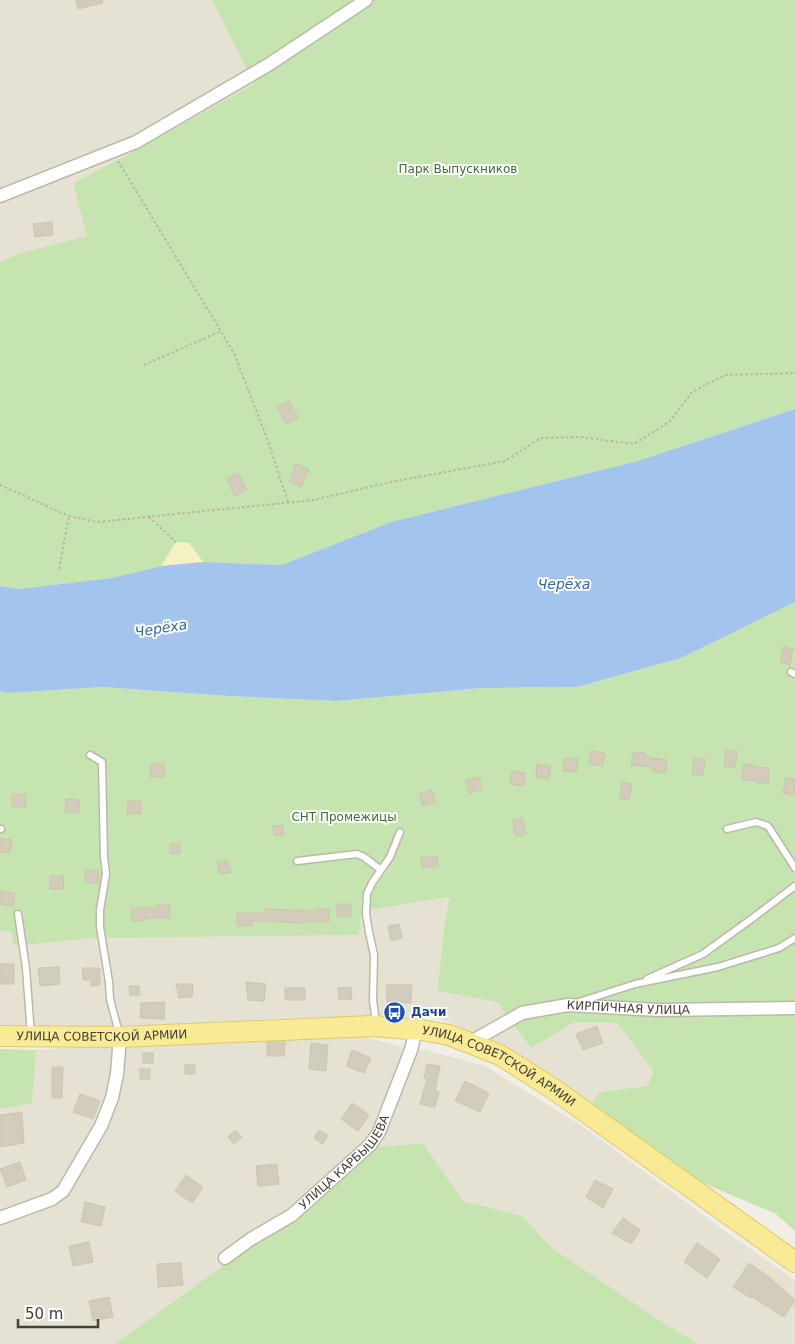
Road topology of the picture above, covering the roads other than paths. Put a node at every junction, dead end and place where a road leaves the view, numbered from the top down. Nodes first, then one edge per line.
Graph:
1 (366, 0) edge
2 (0, 196) edge
3 (90, 755) dead end
4 (726, 829) dead end
5 (400, 832) dead end
6 (297, 861) dead end
7 (795, 868) edge
8 (381, 870) junction
9 (795, 886) edge
10 (18, 914) dead end
11 (795, 938) edge
12 (634, 984) junction
13 (568, 1005) junction
14 (795, 1008) edge
15 (376, 1027) junction
16 (416, 1029) junction
17 (0, 1036) edge
18 (31, 1036) junction
19 (120, 1037) junction
20 (469, 1043) junction
21 (0, 1218) edge
22 (225, 1258) dead end
23 (795, 1262) edge

1 - 2 street
3 - 19 lane
4 - 7 lane
5 - 8 lane
6 - 8 lane
8 - 15 lane
9 - 12 lane
10 - 18 lane
11 - 12 lane
12 - 13 lane
13 - 14 street, КИРПИЧНАЯ УЛИЦА
13 - 20 street, КИРПИЧНАЯ УЛИЦА
15 - 16 main road, УЛИЦА СОВЕТСКОЙ АРМИИ
15 - 19 main road, УЛИЦА СОВЕТСКОЙ АРМИИ
16 - 20 main road, УЛИЦА СОВЕТСКОЙ АРМИИ
16 - 22 street, УЛИЦА КАРБЫШЕВА
17 - 18 main road, УЛИЦА СОВЕТСКОЙ АРМИИ
18 - 19 main road, УЛИЦА СОВЕТСКОЙ АРМИИ
19 - 21 street
20 - 23 main road, УЛИЦА СОВЕТСКОЙ АРМИИ

